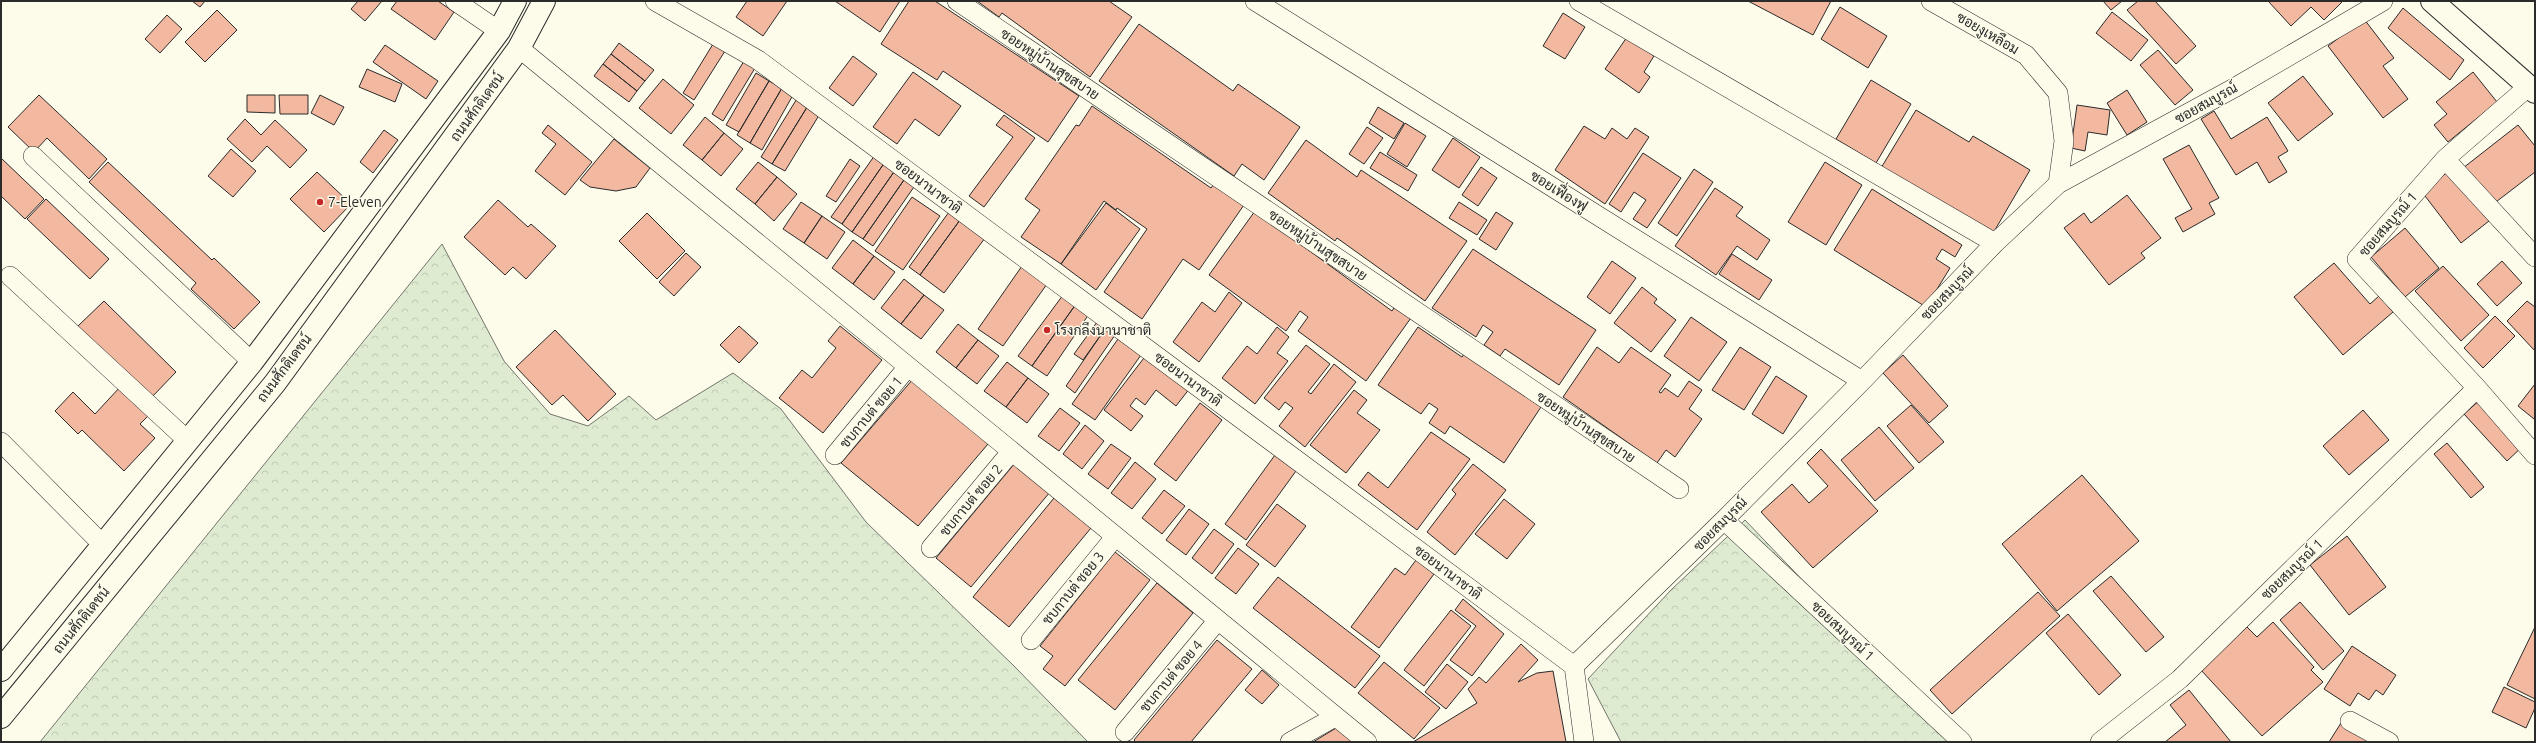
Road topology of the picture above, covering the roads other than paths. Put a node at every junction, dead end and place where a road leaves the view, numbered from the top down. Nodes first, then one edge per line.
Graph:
1 (455, 1) edge
2 (515, 1) edge
3 (544, 1) edge
4 (655, 1) edge
5 (958, 1) edge
6 (1255, 1) edge
7 (1578, 1) edge
8 (1931, 1) edge
9 (2382, 1) edge
10 (2432, 1) edge
11 (499, 31) junction
12 (519, 48) junction
13 (2532, 89) edge
14 (33, 156) dead end
15 (2445, 158) junction
16 (2058, 184) junction
17 (1995, 242) junction
18 (2535, 257) edge
19 (10, 276) dead end
20 (252, 362) junction
21 (907, 368) junction
22 (1862, 381) junction
23 (2477, 388) junction
24 (188, 440) junction
25 (1, 442) edge
26 (1011, 452) junction
27 (835, 455) dead end
28 (2535, 455) edge
29 (1679, 489) dead end
30 (1724, 520) junction
31 (1115, 537) junction
32 (102, 544) junction
33 (931, 548) dead end
34 (1218, 620) junction
35 (1031, 640) dead end
36 (1574, 666) junction
37 (1, 670) edge
38 (1335, 716) junction
39 (1, 717) edge
40 (2350, 721) dead end
41 (1125, 732) dead end
42 (1290, 742) edge
43 (1367, 742) edge
44 (1584, 742) edge
45 (1962, 742) edge
46 (2100, 742) edge
47 (2389, 742) edge

1 - 11 street
2 - 11 main road
3 - 12 main road, ถนนศักดิเดชน์
4 - 36 street, ซอยนานาชาติ
5 - 29 street, ซอยหมู่บ้านสุขสบาย
6 - 22 street, ซอยเฟื่องฟู
7 - 17 street
8 - 16 street, ซอยงูเหลือม
9 - 16 street, ซอยสมบูรณ์
10 - 13 main road
11 - 20 main road
12 - 21 street
12 - 39 main road, ถนนศักดิเดชน์
13 - 15 street, ซอยสมบูรณ์ 1
14 - 20 street
15 - 18 street
15 - 23 street, ซอยสมบูรณ์ 1
16 - 17 street, ซอยสมบูรณ์
17 - 22 street, ซอยสมบูรณ์
19 - 24 street
20 - 24 main road
21 - 26 street
21 - 27 street, ชบกาบต่ ซอย 1
22 - 30 street, ซอยสมบูรณ์
23 - 28 street, ซอยสมบูรณ์ 1
23 - 46 street, ซอยสมบูรณ์ 1
24 - 32 main road
25 - 32 street
26 - 31 street
26 - 33 street, ชบกาบต่ ซอย 2
30 - 36 street, ซอยสมบูรณ์
30 - 45 street, ซอยสมบูรณ์ 1
31 - 34 street
31 - 35 street, ชบกาบต่ ซอย 3
32 - 37 main road
34 - 38 street
34 - 41 street, ชบกาบต่ ซอย 4
36 - 44 street
38 - 42 street
38 - 43 street
40 - 47 street

